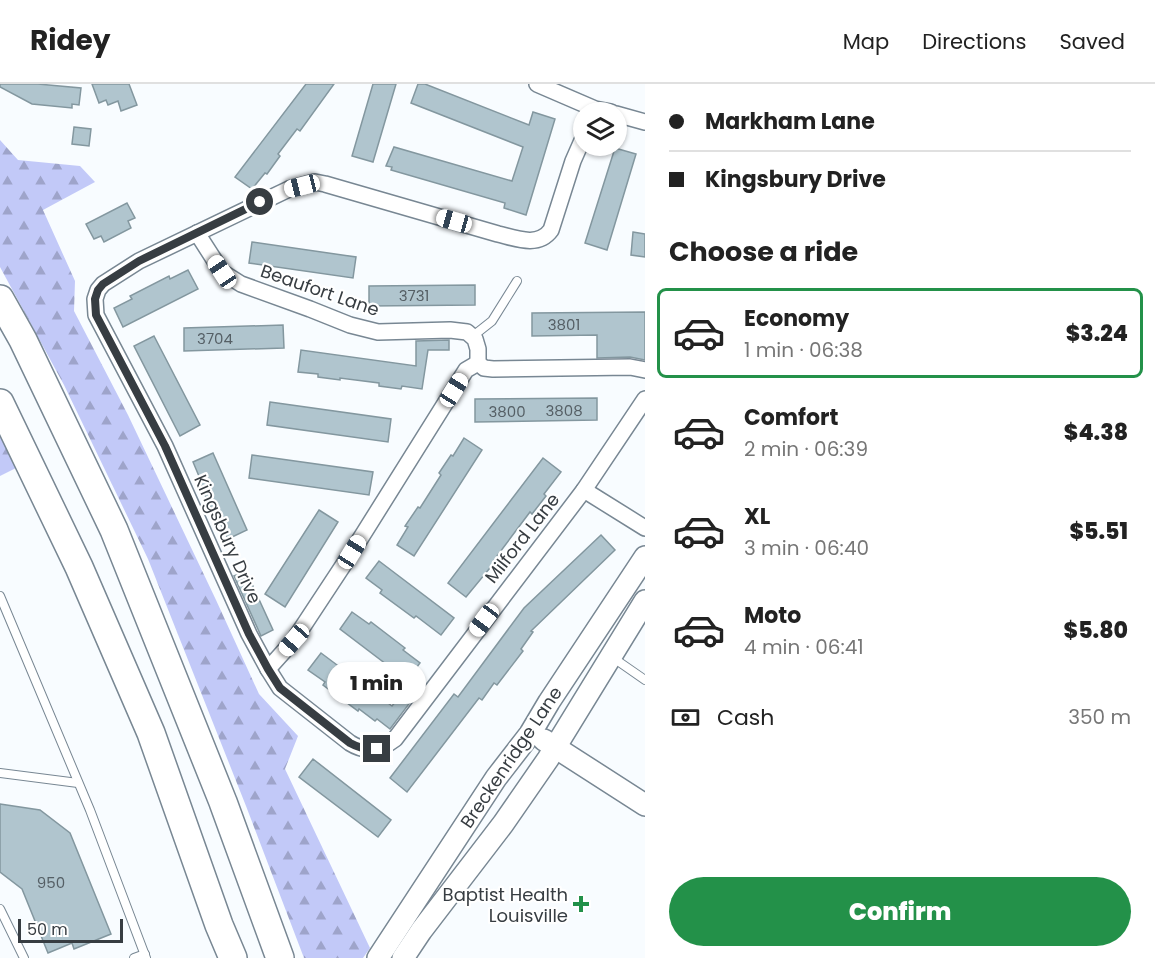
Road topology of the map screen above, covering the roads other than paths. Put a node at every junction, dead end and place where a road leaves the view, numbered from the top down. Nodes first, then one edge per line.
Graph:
1 (537, 84) edge
2 (575, 102) edge
3 (627, 117) edge
4 (645, 122) edge
5 (575, 156) edge
6 (197, 232) junction
7 (517, 281) dead end
8 (0, 299) edge
9 (473, 336) junction
10 (478, 363) junction
11 (645, 370) edge
12 (645, 399) edge
13 (0, 403) edge
14 (584, 490) junction
15 (645, 528) edge
16 (645, 557) edge
17 (0, 596) edge
18 (645, 601) edge
19 (612, 657) junction
20 (268, 669) junction
21 (645, 680) edge
22 (531, 731) junction
23 (556, 747) junction
24 (377, 749) joint
25 (0, 773) edge
26 (78, 783) junction
27 (645, 805) edge
28 (0, 909) edge
29 (145, 956) edge
30 (24, 958) edge
31 (134, 958) edge
32 (233, 958) edge
33 (279, 958) edge
34 (378, 958) edge
35 (403, 958) edge

1 - 2 street
3 - 4 street
5 - 6 street
6 - 9 street, Beaufort Lane
6 - 20 street, Kingsbury Drive
7 - 9 lane
8 - 33 highway
9 - 10 street
10 - 11 street
10 - 20 street
12 - 14 street, Milford Lane
13 - 32 highway
14 - 15 street
14 - 24 street, Milford Lane
16 - 22 main road, Breckenridge Lane
17 - 26 lane
18 - 19 main road, Breckenridge Lane
19 - 21 lane
19 - 23 main road, Breckenridge Lane
20 - 24 street, Kingsbury Drive
22 - 23 main road
22 - 34 main road, Breckenridge Lane
23 - 27 main road
23 - 35 main road, Breckenridge Lane
25 - 26 lane
26 - 29 lane
28 - 30 lane
29 - 31 lane

